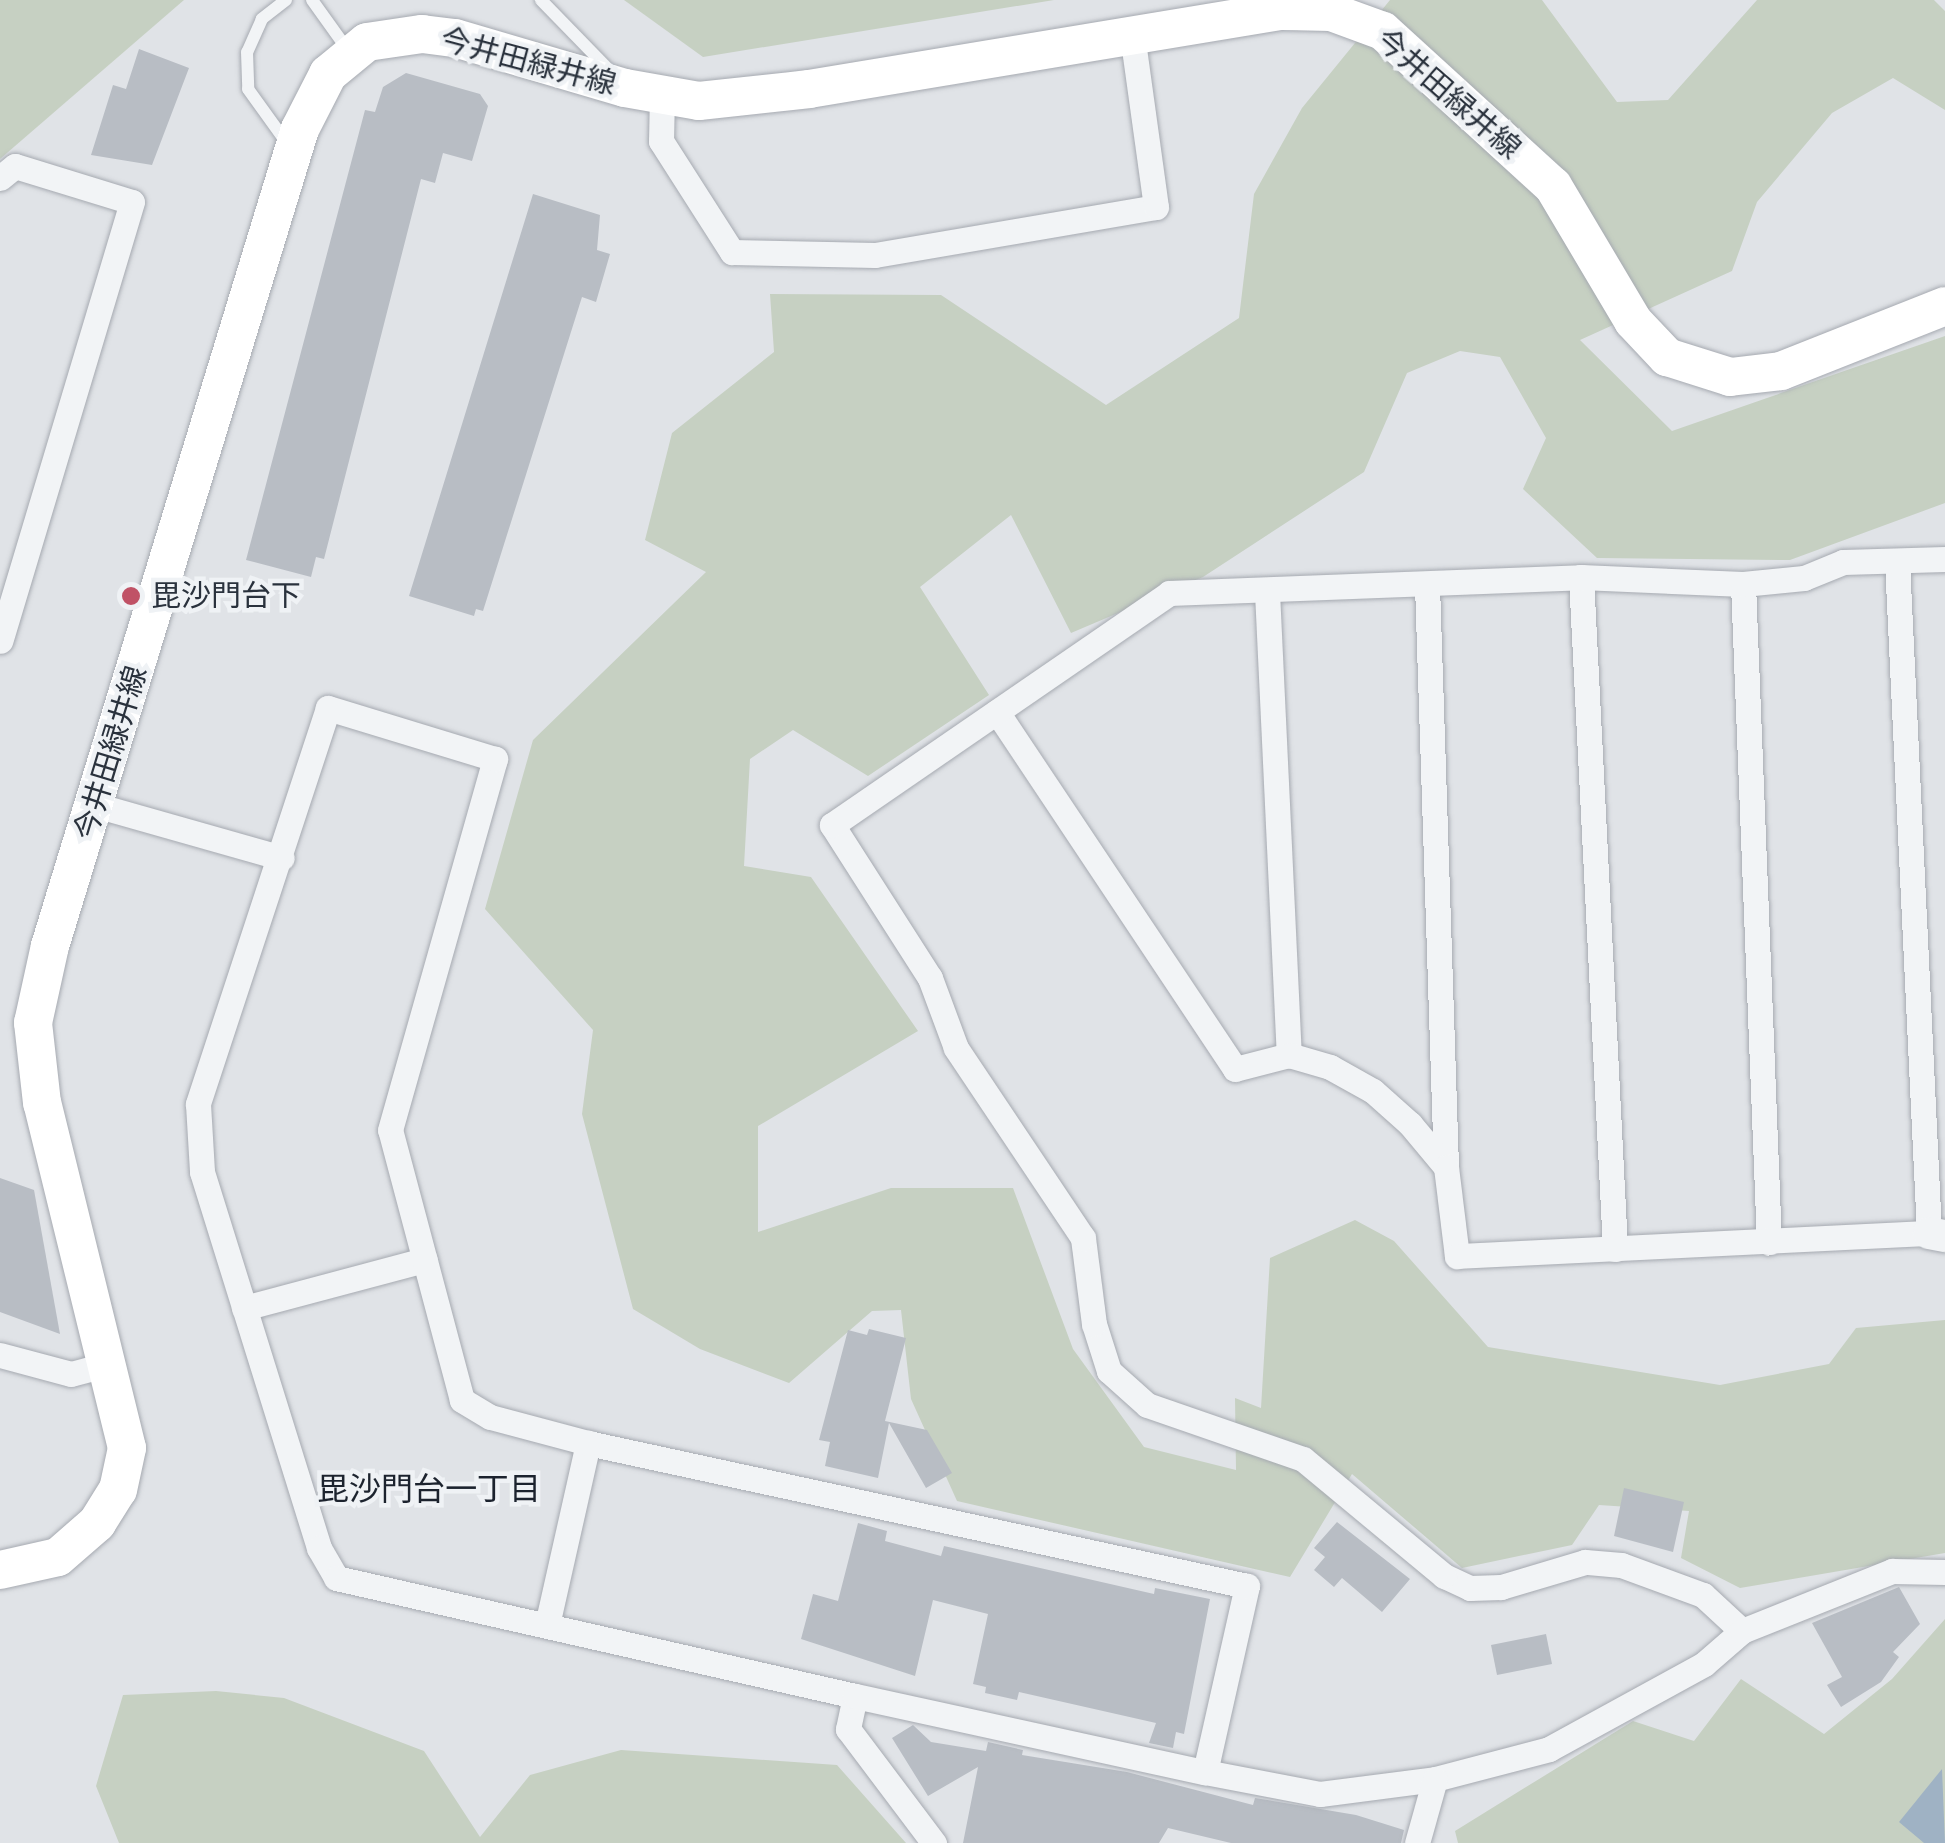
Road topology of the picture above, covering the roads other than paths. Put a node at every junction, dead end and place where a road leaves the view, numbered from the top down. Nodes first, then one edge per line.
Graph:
1 (286, 0) edge
2 (312, 0) edge
3 (540, 0) edge
4 (1132, 34) junction
5 (351, 55) junction
6 (644, 91) junction
7 (293, 152) junction
8 (0, 178) edge
9 (1945, 306) edge
10 (1945, 559) edge
11 (1897, 561) junction
12 (1582, 577) junction
13 (1742, 584) junction
14 (1426, 585) junction
15 (1267, 592) junction
16 (0, 641) edge
17 (997, 712) junction
18 (95, 805) junction
19 (282, 858) junction
20 (1289, 1055) junction
21 (1446, 1168) junction
22 (1937, 1234) edge
23 (1769, 1242) junction
24 (1615, 1249) junction
25 (425, 1260) junction
26 (244, 1308) junction
27 (0, 1356) edge
28 (108, 1364) junction
29 (588, 1443) junction
30 (0, 1570) edge
31 (1945, 1572) edge
32 (547, 1625) junction
33 (1742, 1631) junction
34 (855, 1696) junction
35 (1206, 1772) junction
36 (1435, 1779) junction
37 (934, 1843) edge
38 (1417, 1843) edge

1 - 7 lane
2 - 5 lane
3 - 6 lane
4 - 6 main road, 今井田緑井線
4 - 6 street
4 - 9 main road, 今井田緑井線
5 - 6 main road, 今井田緑井線
5 - 7 main road, 今井田緑井線
7 - 18 main road, 今井田緑井線
8 - 16 street
10 - 11 street
11 - 13 street
11 - 22 street
12 - 13 street
12 - 14 street
12 - 24 street
13 - 23 street
14 - 15 street
14 - 21 street
15 - 17 street
15 - 20 street
17 - 20 street
17 - 33 street
18 - 19 street
18 - 28 main road, 今井田緑井線
19 - 25 street
19 - 26 street
20 - 21 street
21 - 24 street
22 - 23 street
23 - 24 street
25 - 26 street
25 - 29 street
26 - 32 street
27 - 28 street
28 - 30 main road, 今井田緑井線
29 - 32 street
29 - 35 street
31 - 33 street
32 - 34 street
33 - 36 street
34 - 35 street
34 - 37 street
35 - 36 street
36 - 38 street

